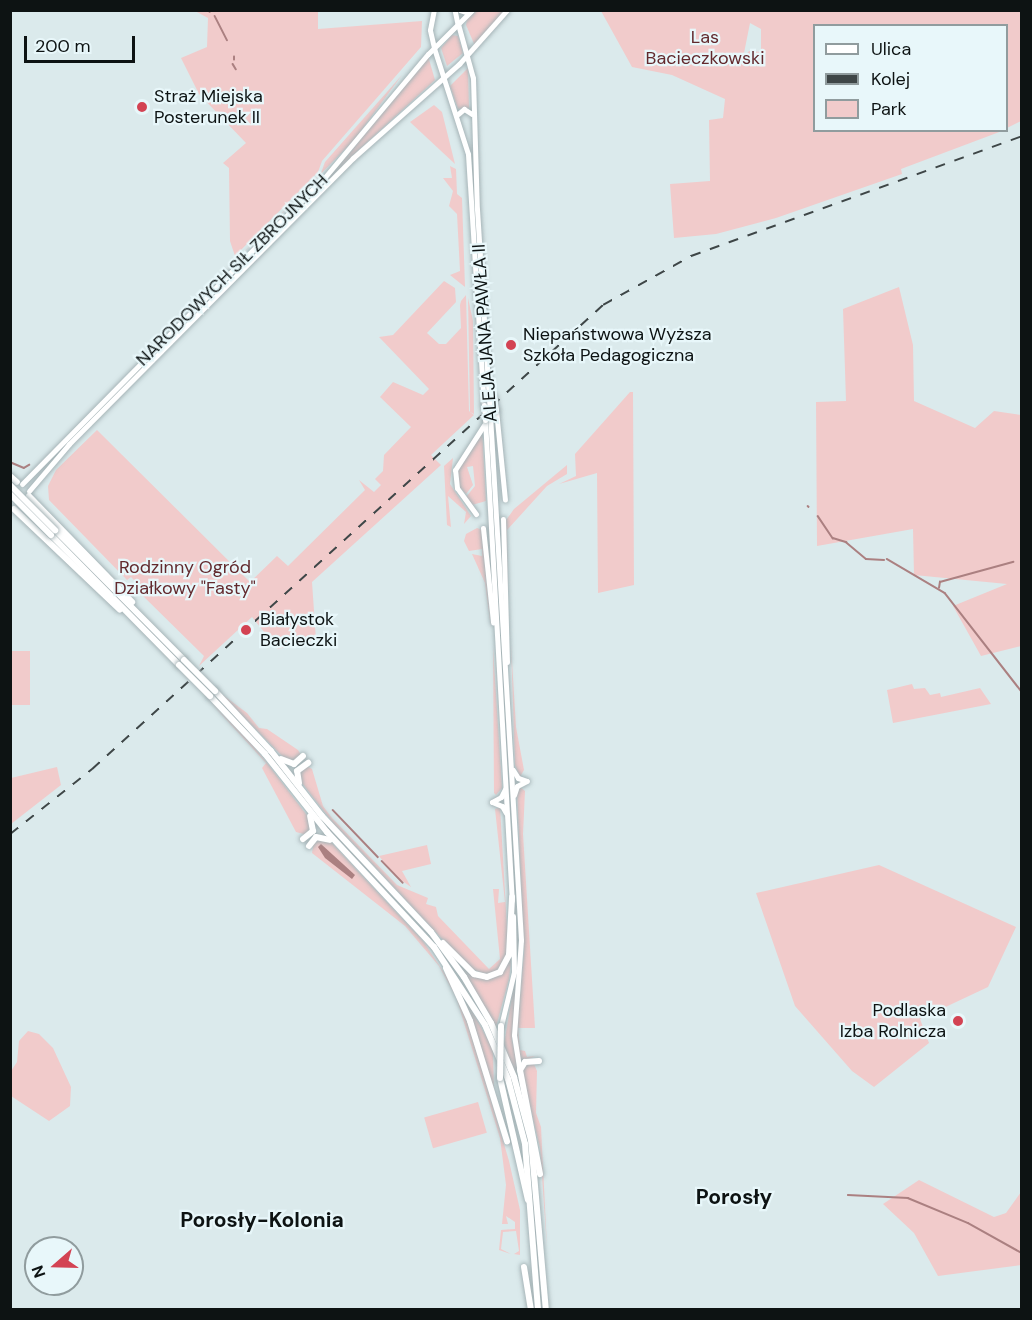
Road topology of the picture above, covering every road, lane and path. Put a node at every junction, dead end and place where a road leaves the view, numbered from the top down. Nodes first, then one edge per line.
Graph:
1 (434, 10) edge
2 (455, 10) edge
3 (460, 10) edge
4 (507, 10) edge
5 (470, 12) edge
6 (458, 24) junction
7 (434, 48) junction
8 (469, 54) junction
9 (445, 76) junction
10 (458, 114) junction
11 (473, 115) junction
12 (226, 277) junction
13 (230, 282) junction
14 (482, 290) junction
15 (475, 291) junction
16 (182, 320) junction
17 (188, 326) junction
18 (491, 398) junction
19 (485, 421) junction
20 (63, 440) junction
21 (69, 444) junction
22 (10, 476) edge
23 (15, 484) edge
24 (492, 491) junction
25 (29, 493) junction
26 (10, 494) edge
27 (505, 500) dead end
28 (12, 508) edge
29 (476, 514) dead end
30 (503, 519) dead end
31 (483, 528) dead end
32 (53, 533) junction
33 (138, 613) junction
34 (499, 613) junction
35 (133, 619) junction
36 (497, 639) junction
37 (182, 663) junction
38 (506, 679) junction
39 (212, 693) junction
40 (272, 751) junction
41 (303, 756) dead end
42 (308, 763) dead end
43 (511, 764) junction
44 (506, 785) junction
45 (305, 794) junction
46 (513, 799) junction
47 (302, 802) junction
48 (508, 818) junction
49 (303, 839) dead end
50 (309, 846) dead end
51 (342, 849) junction
52 (512, 897) junction
53 (431, 932) junction
54 (434, 947) junction
55 (501, 1026) joint
56 (539, 1061) dead end
57 (521, 1078) junction
58 (507, 1141) dead end
59 (539, 1207) junction
60 (533, 1230) junction
61 (524, 1267) dead end
62 (531, 1310) edge
63 (538, 1310) edge
64 (546, 1310) edge

1 - 7 main road
2 - 6 main road
3 - 5 main road
4 - 8 main road, NARODOWYCH SIŁ ZBROJNYCH
5 - 6 main road, NARODOWYCH SIŁ ZBROJNYCH
6 - 7 main road, NARODOWYCH SIŁ ZBROJNYCH
6 - 8 main road, ALEJA JANA PAWŁA II
7 - 9 main road, ALEJA JANA PAWŁA II
7 - 12 main road, NARODOWYCH SIŁ ZBROJNYCH
8 - 9 main road, NARODOWYCH SIŁ ZBROJNYCH
8 - 11 main road, ALEJA JANA PAWŁA II
9 - 10 main road, ALEJA JANA PAWŁA II
9 - 13 main road, NARODOWYCH SIŁ ZBROJNYCH
10 - 11 main road
10 - 15 main road, ALEJA JANA PAWŁA II
11 - 14 main road, ALEJA JANA PAWŁA II
12 - 13 main road
12 - 16 main road, NARODOWYCH SIŁ ZBROJNYCH
13 - 17 main road, NARODOWYCH SIŁ ZBROJNYCH
14 - 15 main road
14 - 18 main road, ALEJA JANA PAWŁA II
15 - 19 main road, ALEJA JANA PAWŁA II, bridge
16 - 17 main road
16 - 20 main road, NARODOWYCH SIŁ ZBROJNYCH
17 - 21 main road, NARODOWYCH SIŁ ZBROJNYCH
18 - 24 main road, ALEJA JANA PAWŁA II, bridge
18 - 27 main road, bridge
19 - 24 main road, ALEJA JANA PAWŁA II
19 - 29 main road
20 - 21 main road
20 - 23 main road, NARODOWYCH SIŁ ZBROJNYCH
21 - 25 main road, NARODOWYCH SIŁ ZBROJNYCH
22 - 23 highway
23 - 25 main road
23 - 32 highway, bridge
24 - 34 main road, ALEJA JANA PAWŁA II
25 - 28 main road, NARODOWYCH SIŁ ZBROJNYCH
25 - 33 highway
26 - 32 highway, bridge
28 - 35 highway
30 - 38 main road
31 - 36 main road
32 - 33 highway
32 - 35 highway
33 - 37 highway
34 - 36 main road
34 - 38 main road
35 - 37 highway
36 - 44 main road
37 - 39 highway, bridge
38 - 43 main road
39 - 40 highway
39 - 47 highway
40 - 41 highway
40 - 45 highway
42 - 45 highway
43 - 46 main road
43 - 46 main road
44 - 48 main road
44 - 48 main road
45 - 53 highway
46 - 57 main road
47 - 49 highway
47 - 51 highway
48 - 52 main road
50 - 51 highway
51 - 54 highway
52 - 53 highway
52 - 55 main road
53 - 59 highway
54 - 58 highway
54 - 60 highway
55 - 60 highway, bridge
56 - 57 highway
57 - 59 highway
59 - 64 highway
60 - 63 highway
61 - 62 highway

